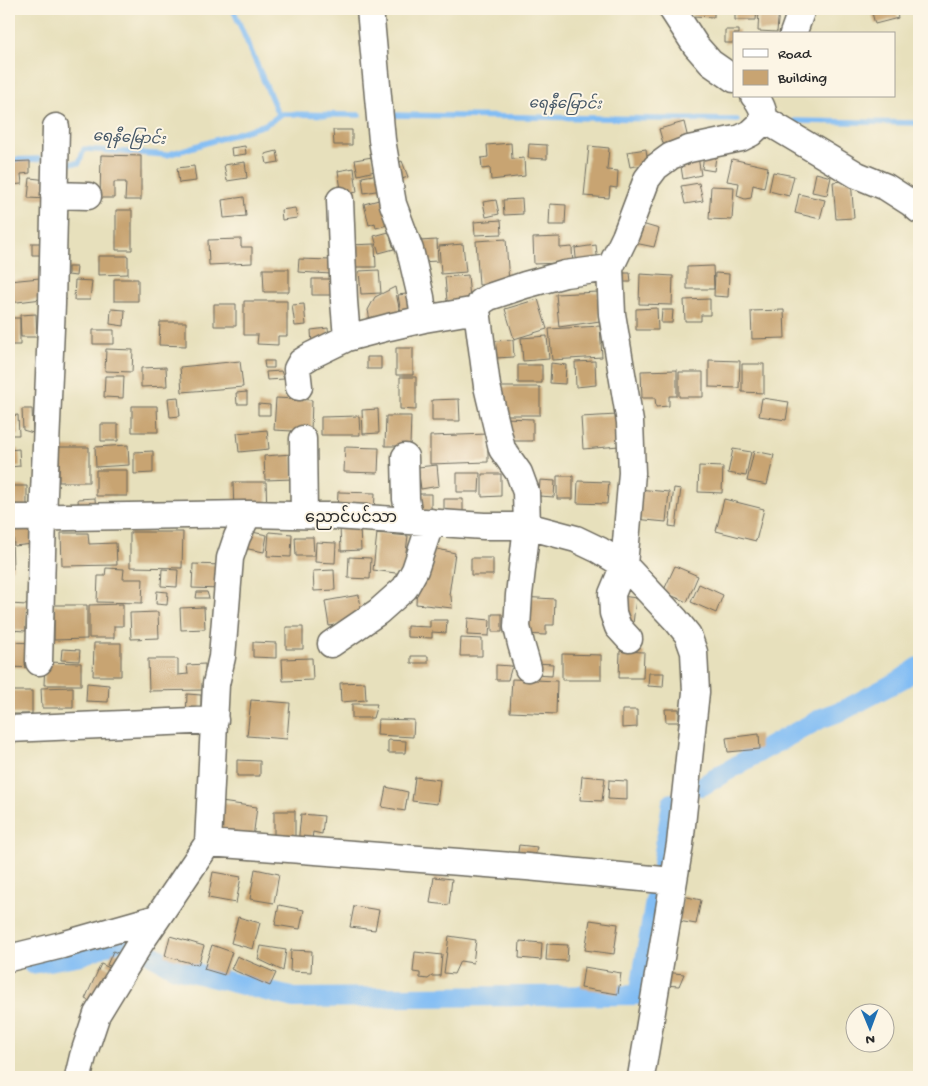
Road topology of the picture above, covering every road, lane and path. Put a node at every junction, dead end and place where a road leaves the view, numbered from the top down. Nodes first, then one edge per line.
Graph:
1 (370, 9) edge
2 (672, 9) edge
3 (802, 9) edge
4 (794, 32) edge
5 (733, 78) edge
6 (761, 104) edge
7 (56, 127) dead end
8 (54, 195) junction
9 (88, 196) dead end
10 (340, 200) dead end
11 (919, 210) edge
12 (610, 268) junction
13 (477, 310) junction
14 (424, 319) junction
15 (347, 338) junction
16 (299, 387) dead end
17 (303, 439) dead end
18 (405, 456) dead end
19 (248, 514) junction
20 (304, 515) junction
21 (43, 516) junction
22 (9, 518) edge
23 (420, 522) junction
24 (527, 526) junction
25 (624, 565) junction
26 (629, 639) dead end
27 (332, 644) dead end
28 (40, 662) dead end
29 (528, 668) dead end
30 (214, 720) junction
31 (9, 729) edge
32 (208, 843) junction
33 (674, 881) junction
34 (157, 918) junction
35 (9, 958) edge
36 (78, 1077) edge
37 (642, 1077) edge

1 - 14 street
2 - 5 street
3 - 4 street
6 - 11 street
6 - 12 street
7 - 8 street
8 - 9 street
8 - 21 street
10 - 15 street
12 - 13 street
12 - 25 street
13 - 14 street
13 - 24 street
14 - 15 street
15 - 16 street
17 - 20 street
18 - 23 street
19 - 20 street
19 - 21 street
19 - 30 street
20 - 23 street
21 - 22 street
21 - 28 street
23 - 24 street
23 - 27 street
24 - 25 street
24 - 29 street
25 - 26 street
25 - 33 street
30 - 31 street
30 - 32 street
32 - 33 street
32 - 34 street
33 - 37 street
34 - 35 street
34 - 36 street

